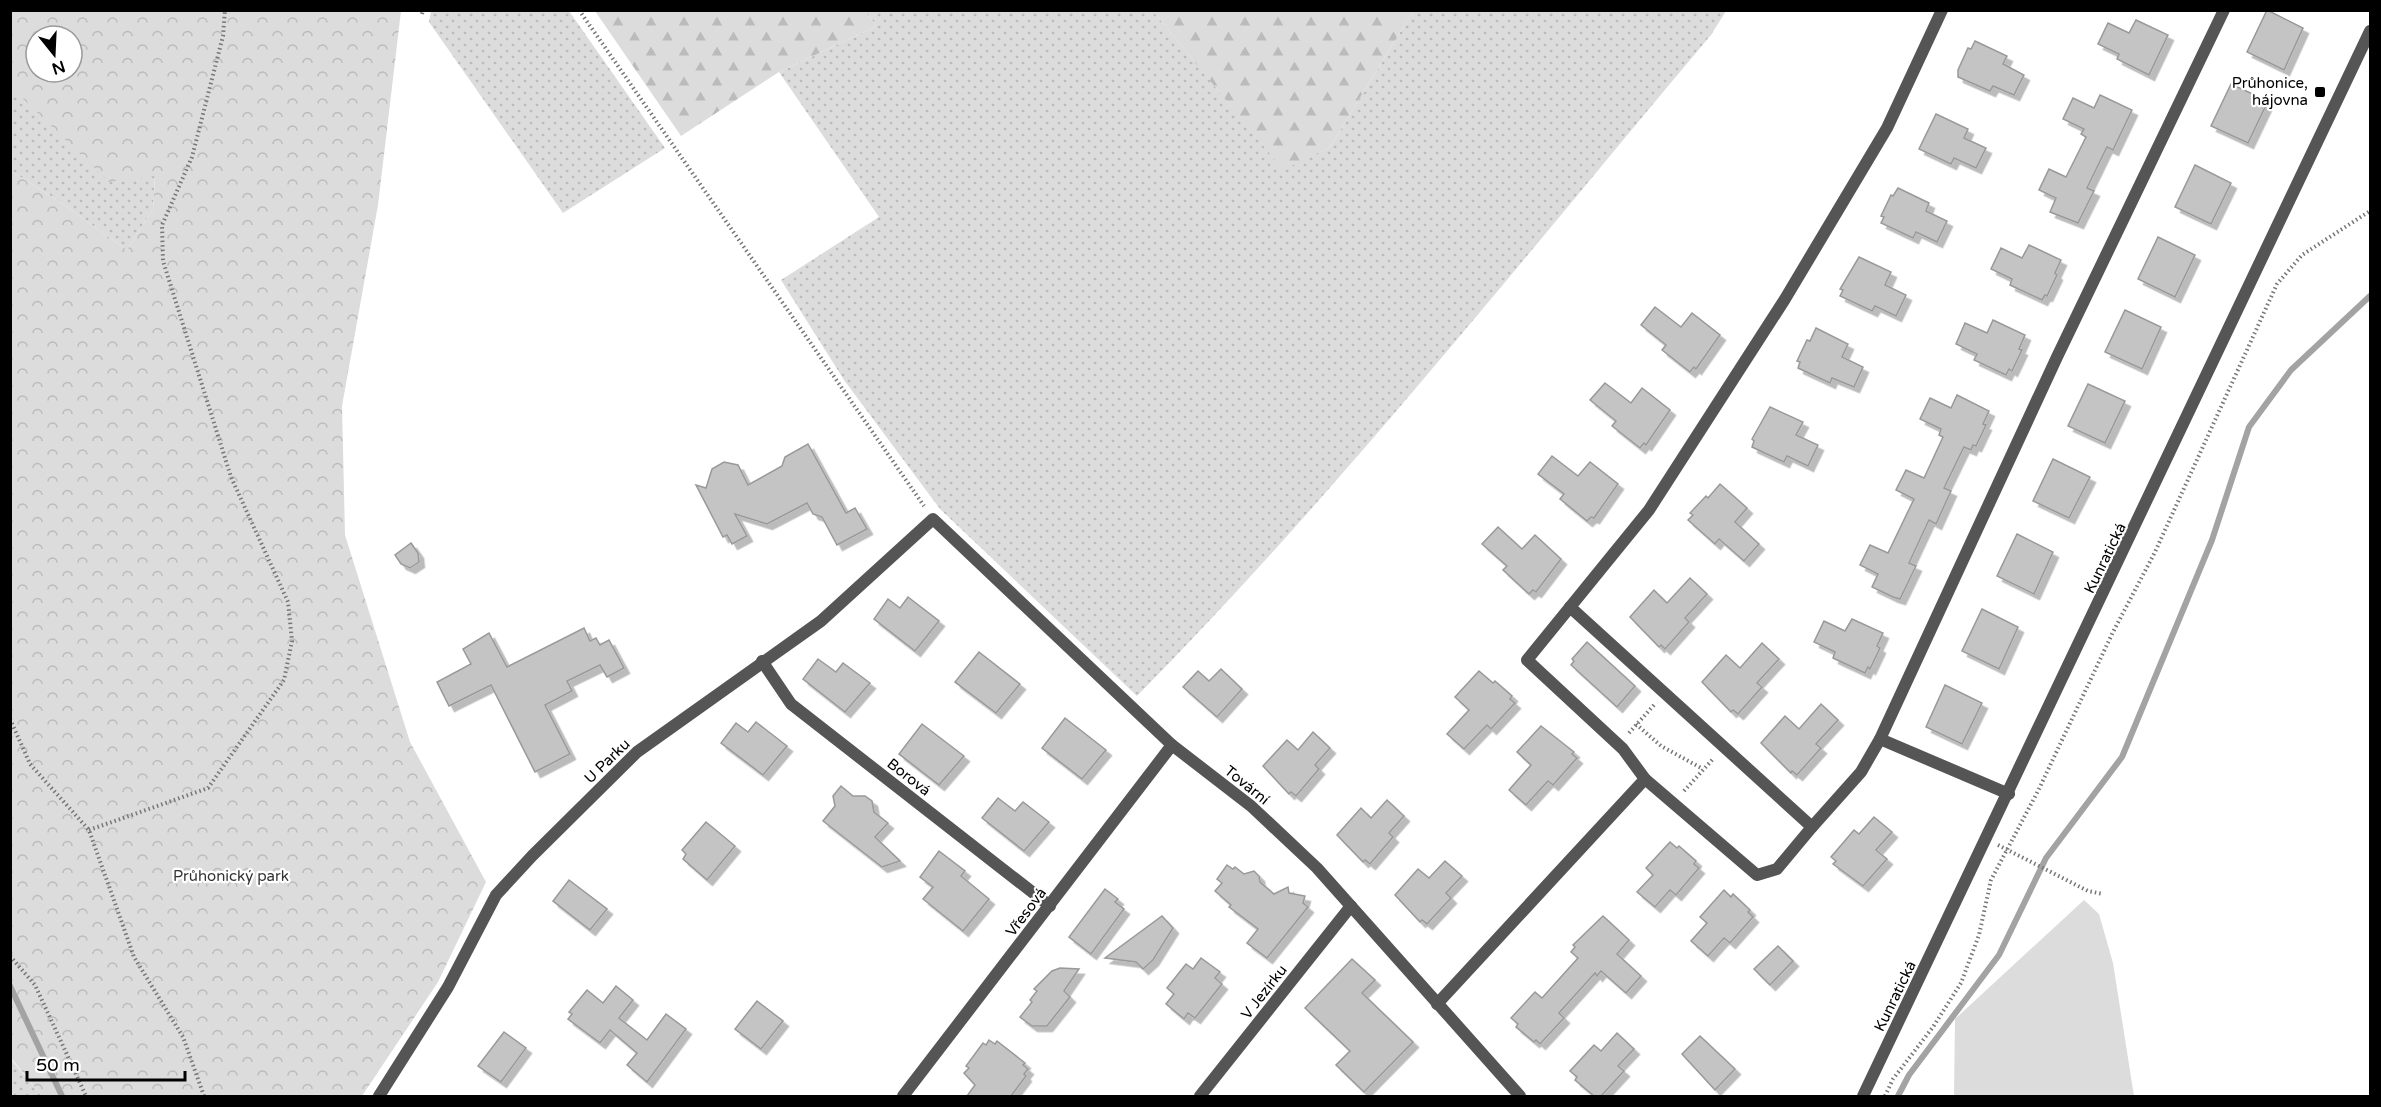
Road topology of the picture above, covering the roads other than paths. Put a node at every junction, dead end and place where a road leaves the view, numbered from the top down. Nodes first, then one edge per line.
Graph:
1 (1942, 10) edge
2 (2224, 10) edge
3 (2370, 31) edge
4 (933, 519) joint
5 (1570, 607) junction
6 (762, 661) junction
7 (1880, 739) junction
8 (1173, 745) junction
9 (1645, 779) junction
10 (2008, 794) junction
11 (1812, 827) junction
12 (1050, 906) junction
13 (1351, 906) junction
14 (1437, 1004) junction
15 (379, 1096) edge
16 (903, 1096) edge
17 (1200, 1096) edge
18 (1520, 1096) edge
19 (1863, 1096) edge

1 - 5 street
2 - 7 street
3 - 10 street, Kunratická
4 - 6 street, U Parku
4 - 8 street, Tovární
5 - 9 street
5 - 11 street
6 - 12 street, Borová
6 - 15 street, U Parku
7 - 10 street
7 - 11 street
8 - 12 street, Vřesová
8 - 13 street, Tovární
9 - 11 street
9 - 14 street
10 - 19 street, Kunratická
12 - 16 street, Vřesová
13 - 14 street, Tovární
13 - 17 street, V Jezírku
14 - 18 street, Tovární

